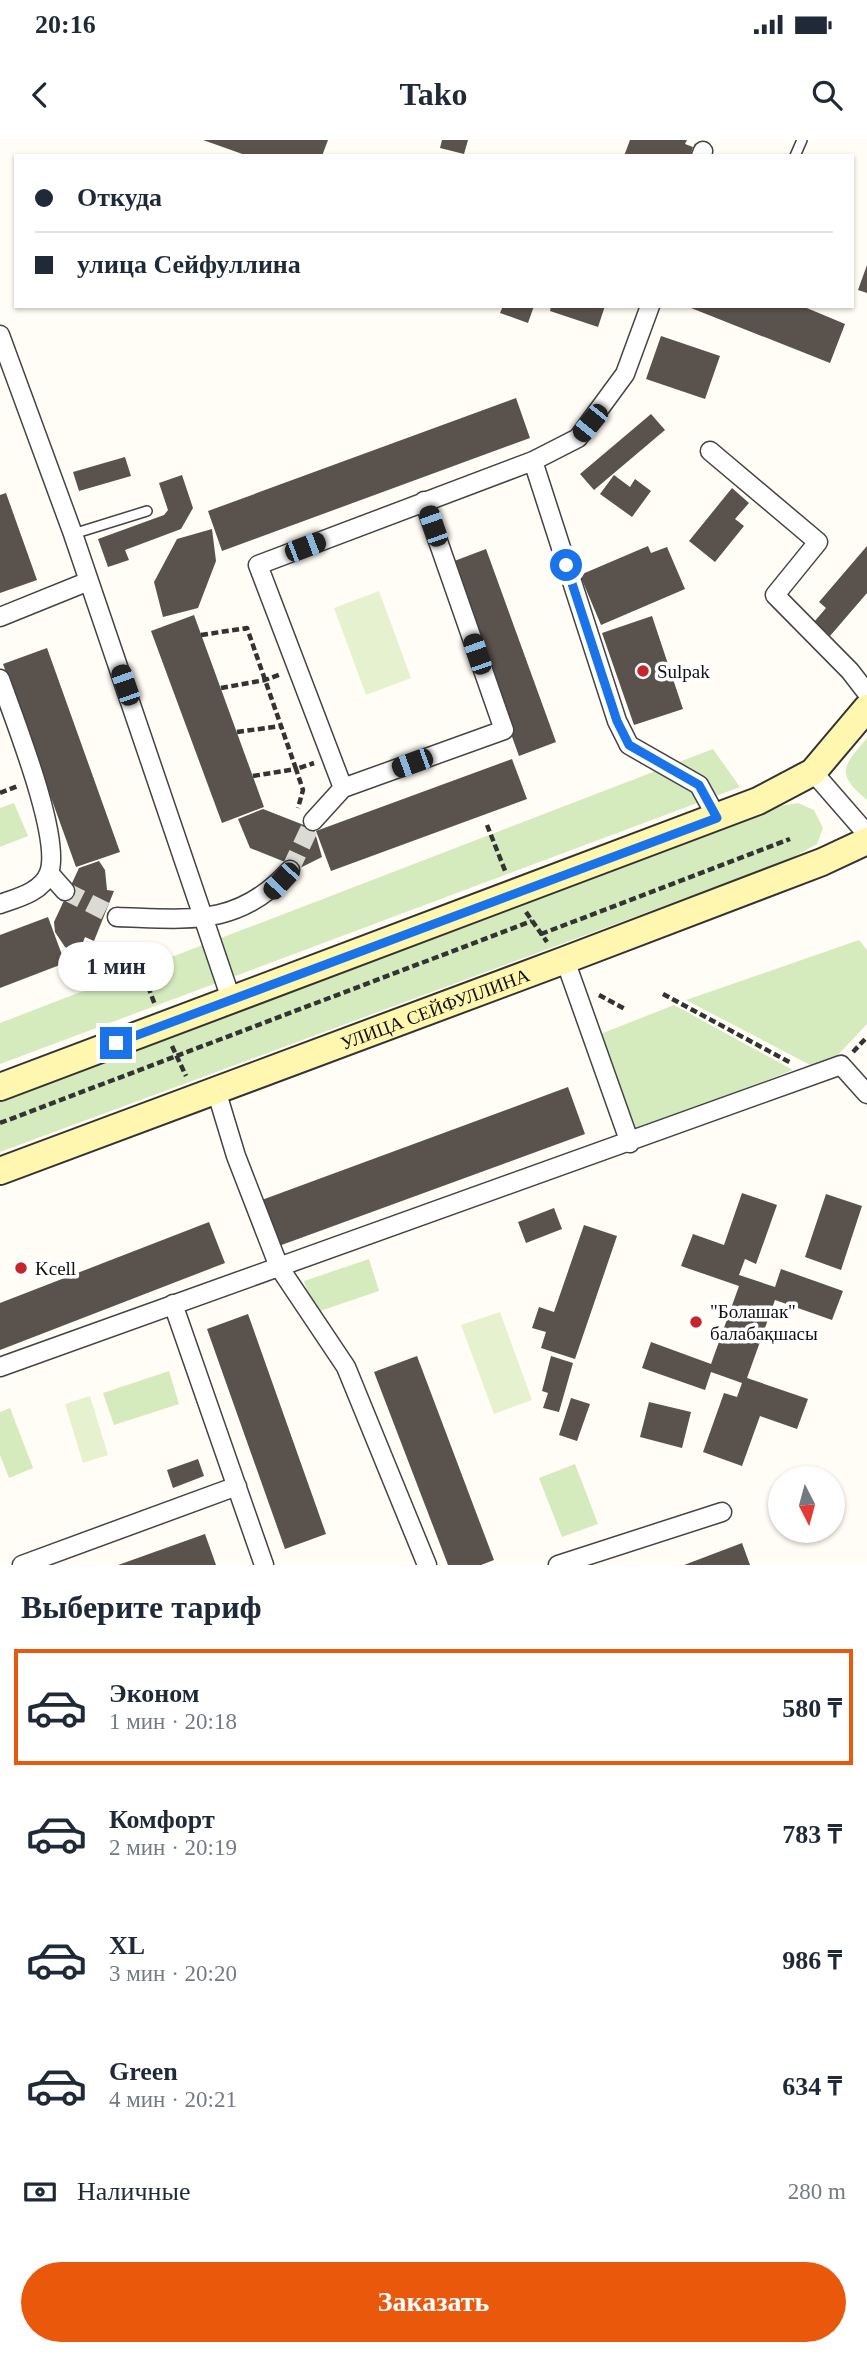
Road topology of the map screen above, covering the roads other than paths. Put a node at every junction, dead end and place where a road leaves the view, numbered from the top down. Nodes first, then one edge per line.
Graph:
1 (649, 308) edge
2 (0, 335) edge
3 (709, 451) dead end
4 (533, 461) junction
5 (424, 501) junction
6 (147, 511) dead end
7 (73, 534) junction
8 (89, 581) junction
9 (0, 617) edge
10 (0, 679) edge
11 (867, 694) edge
12 (867, 708) edge
13 (813, 772) junction
14 (343, 788) junction
15 (305, 818) tunnel mouth
16 (717, 818) junction
17 (867, 834) edge
18 (867, 841) edge
19 (290, 870) tunnel mouth
20 (49, 873) junction
21 (65, 891) tunnel mouth
22 (0, 904) edge
23 (117, 917) tunnel mouth
24 (205, 919) junction
25 (565, 960) junction
26 (231, 999) junction
27 (0, 1087) edge
28 (216, 1090) junction
29 (867, 1094) edge
30 (630, 1143) junction
31 (0, 1171) edge
32 (279, 1267) junction
33 (173, 1304) junction
34 (0, 1367) edge
35 (237, 1486) junction
36 (722, 1511) dead end
37 (22, 1565) edge
38 (264, 1565) edge
39 (427, 1565) edge
40 (558, 1565) edge

1 - 4 street
2 - 7 street
3 - 11 street
4 - 5 street
4 - 16 street
5 - 14 street
5 - 14 street
6 - 7 lane
7 - 8 street
8 - 9 street
8 - 24 street
10 - 20 street
12 - 13 main road
13 - 16 main road
13 - 17 street
14 - 15 street
16 - 26 main road
18 - 25 main road, УЛИЦА СЕЙФУЛЛИНА
19 - 24 street
20 - 21 street
20 - 22 street
23 - 24 street
24 - 26 street
25 - 28 main road, УЛИЦА СЕЙФУЛЛИНА
25 - 30 street
26 - 27 main road
28 - 31 main road, УЛИЦА СЕЙФУЛЛИНА
28 - 32 street
29 - 30 street
30 - 32 street
32 - 33 street
32 - 39 street
33 - 34 street
33 - 35 street
35 - 37 street
35 - 38 street
36 - 40 street

